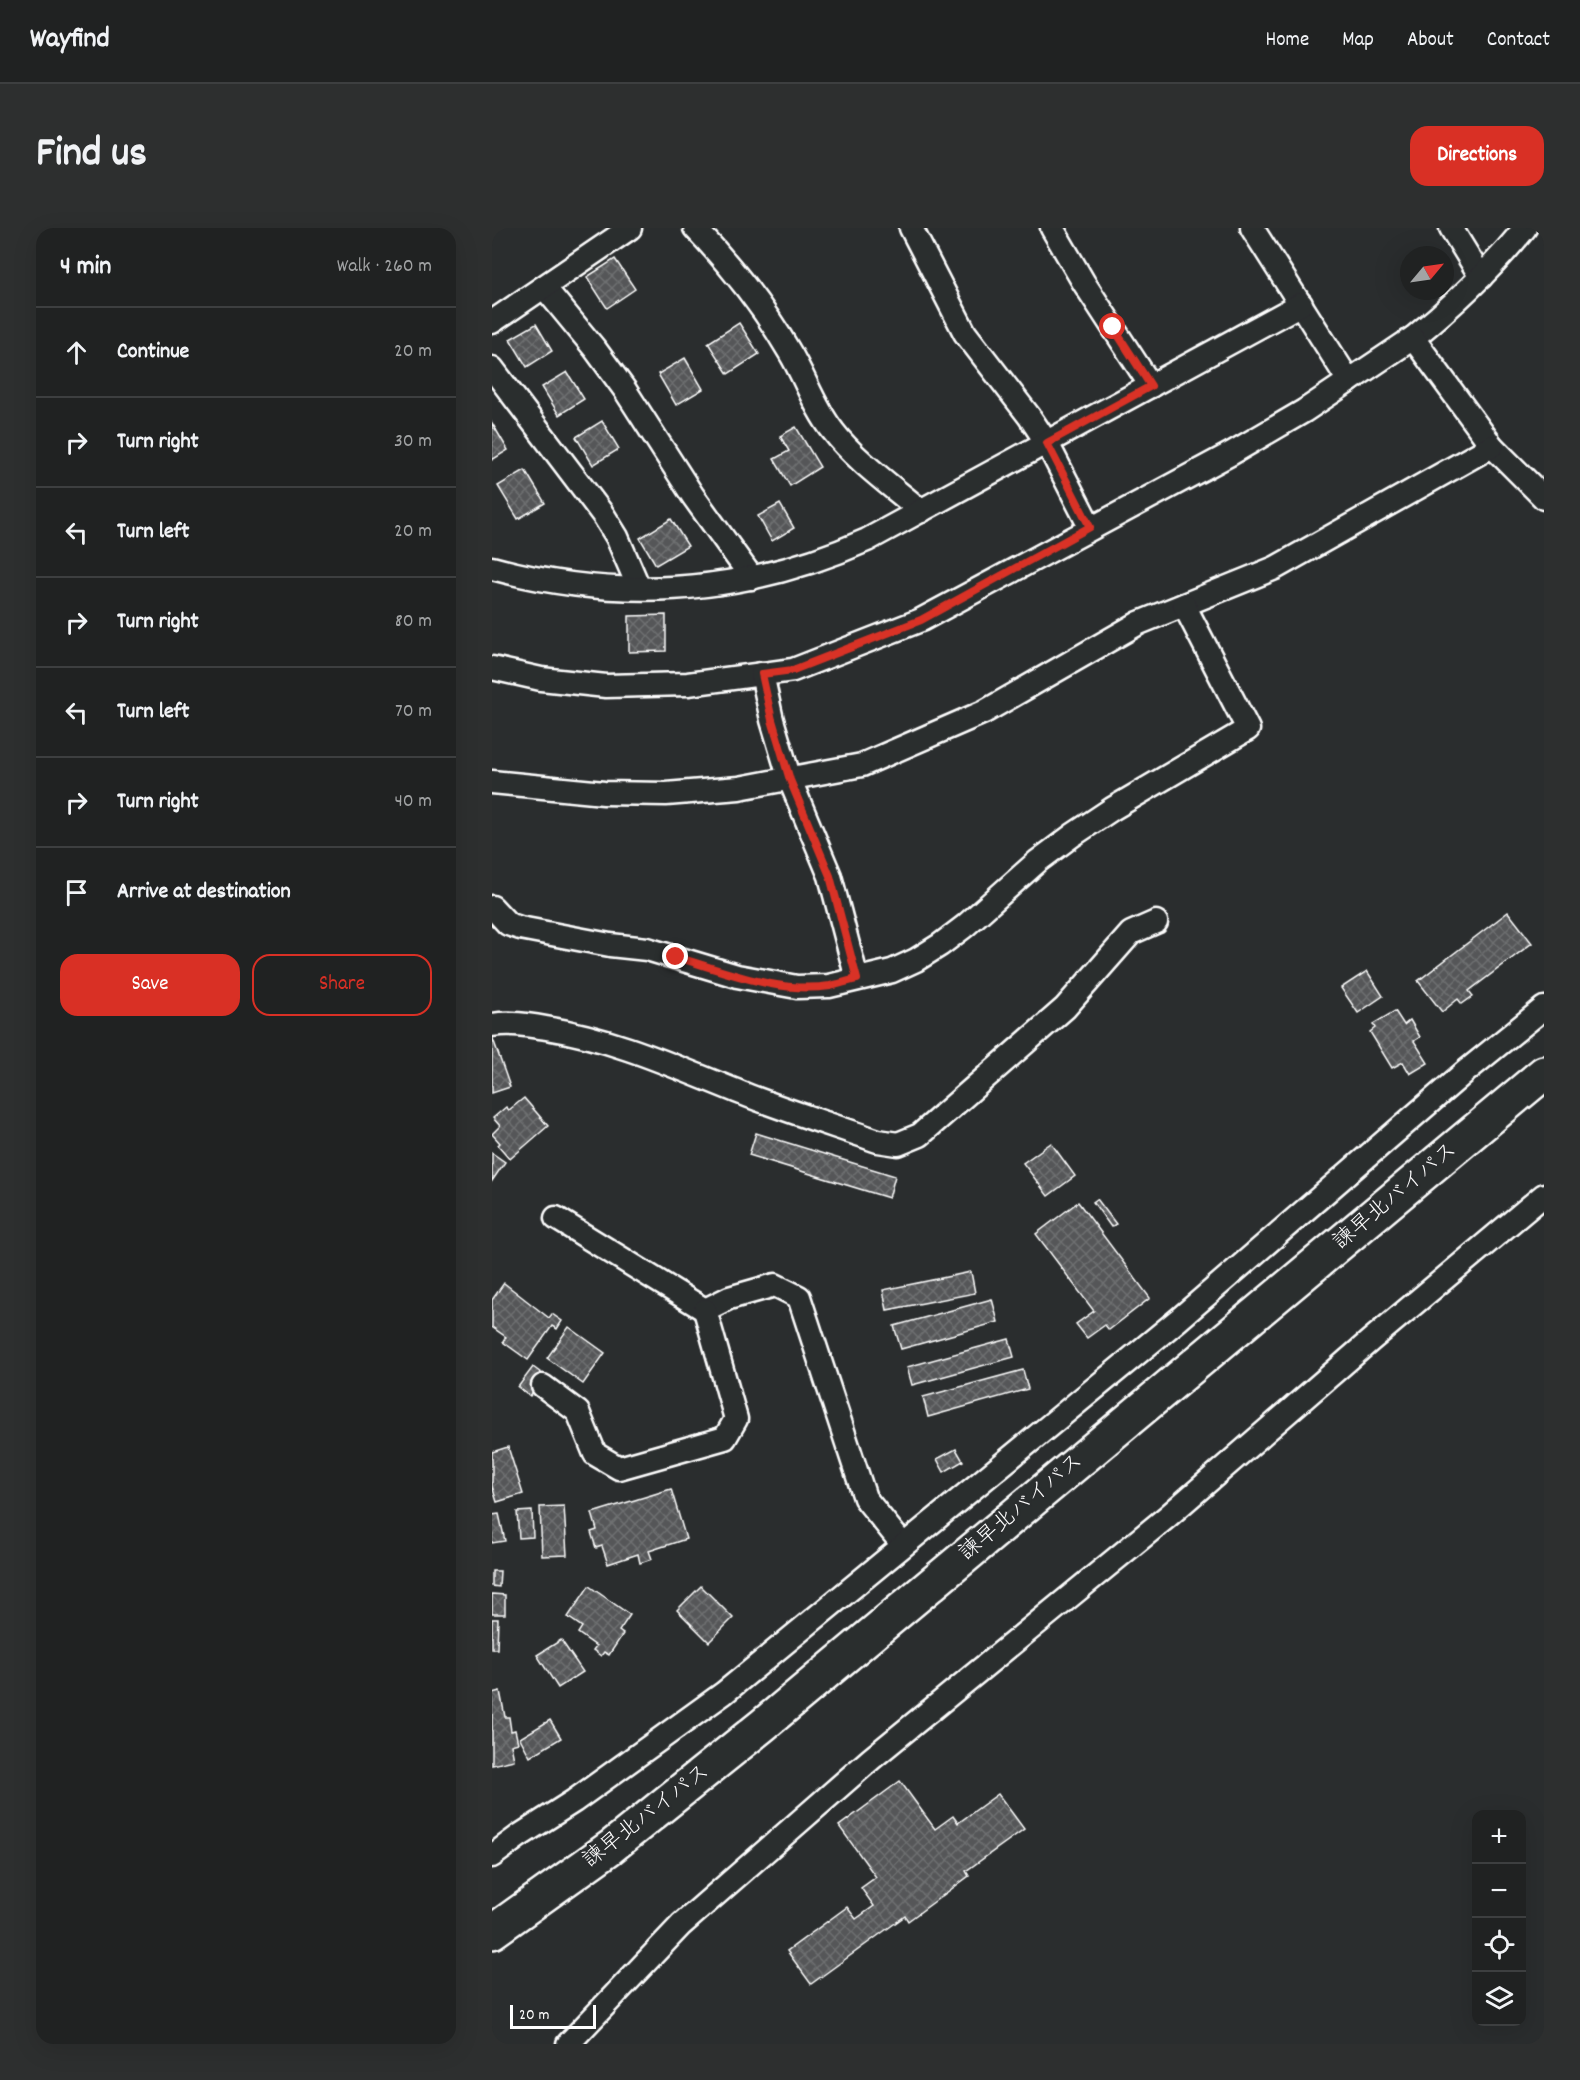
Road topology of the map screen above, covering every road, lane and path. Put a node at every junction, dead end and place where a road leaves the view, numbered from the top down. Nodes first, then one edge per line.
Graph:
1 (630, 228) edge
2 (695, 228) edge
3 (910, 228) edge
4 (1052, 228) edge
5 (1252, 228) edge
6 (1451, 228) edge
7 (1525, 228) edge
8 (1481, 277) junction
9 (544, 287) junction
10 (1301, 304) junction
11 (492, 322) edge
12 (1413, 338) junction
13 (492, 368) edge
14 (1349, 381) junction
15 (1151, 386) junction
16 (1047, 443) junction
17 (1492, 446) junction
18 (1544, 498) edge
19 (921, 511) junction
20 (1090, 527) junction
21 (492, 568) edge
22 (752, 578) junction
23 (639, 588) junction
24 (1184, 605) junction
25 (492, 668) edge
26 (762, 674) junction
27 (790, 780) junction
28 (493, 788) edge
29 (492, 907) edge
30 (1156, 922) dead end
31 (857, 979) junction
32 (1544, 1008) edge
33 (492, 1024) edge
34 (1544, 1073) edge
35 (1544, 1195) edge
36 (556, 1218) dead end
37 (705, 1310) junction
38 (543, 1386) dead end
39 (903, 1545) junction
40 (492, 1856) edge
41 (492, 1932) edge
42 (568, 2044) edge

1 - 9 street
2 - 19 street
3 - 16 street
4 - 15 street
5 - 10 street
6 - 8 street
7 - 8 street
8 - 12 street
9 - 11 street
9 - 22 street
10 - 14 street
10 - 15 street
12 - 14 street
12 - 17 street
13 - 23 street
14 - 20 street
15 - 16 street
16 - 19 street
16 - 20 street
17 - 18 street
17 - 24 street
19 - 22 street
20 - 26 street
21 - 23 street
22 - 23 street
24 - 27 street
24 - 31 street
25 - 26 street
26 - 27 street
27 - 28 street
27 - 31 street
29 - 31 street
30 - 33 street
32 - 39 street
34 - 41 highway, 諫早北バイパス
35 - 42 street
36 - 37 street
37 - 38 street
37 - 39 street
39 - 40 street

